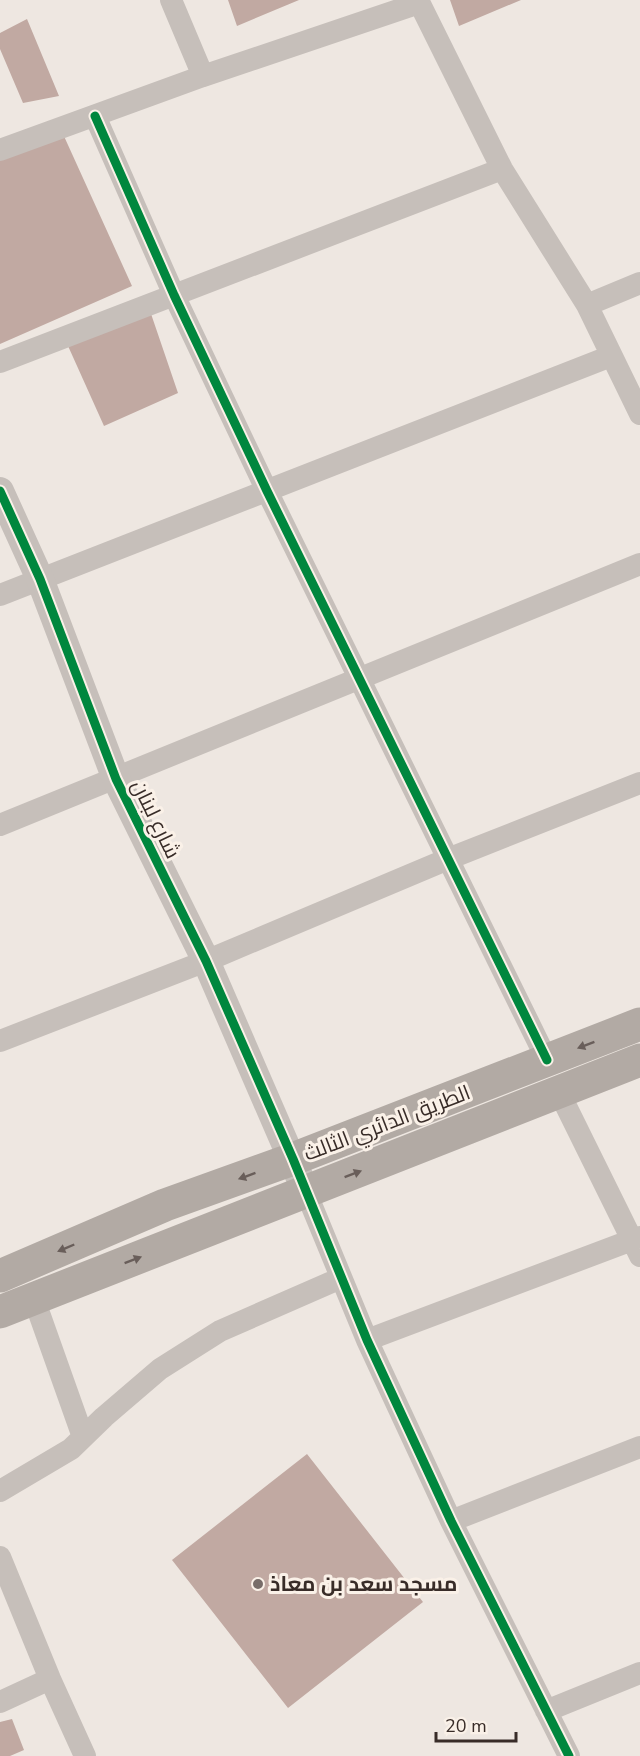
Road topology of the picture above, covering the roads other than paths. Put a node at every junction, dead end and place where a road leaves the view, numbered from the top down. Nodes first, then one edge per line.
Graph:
1 (171, 0) edge
2 (418, 2) edge
3 (203, 76) junction
4 (95, 116) junction
5 (0, 150) edge
6 (502, 170) junction
7 (640, 283) edge
8 (174, 295) junction
9 (587, 305) junction
10 (611, 356) junction
11 (0, 362) edge
12 (640, 414) edge
13 (0, 491) edge
14 (267, 491) junction
15 (640, 564) edge
16 (40, 579) junction
17 (0, 595) edge
18 (360, 679) junction
19 (116, 779) junction
20 (640, 783) edge
21 (0, 825) edge
22 (448, 859) junction
23 (206, 961) junction
24 (640, 1024) edge
25 (0, 1041) edge
26 (548, 1060) junction
27 (640, 1060) edge
28 (559, 1092) junction
29 (293, 1159) junction
30 (306, 1192) junction
31 (637, 1244) edge
32 (0, 1276) edge
33 (341, 1278) junction
34 (34, 1299) junction
35 (0, 1312) edge
36 (367, 1340) junction
37 (83, 1437) junction
38 (640, 1447) edge
39 (0, 1491) edge
40 (451, 1521) junction
41 (0, 1557) edge
42 (640, 1673) edge
43 (50, 1678) junction
44 (0, 1702) edge
45 (546, 1711) junction
46 (85, 1756) edge
47 (569, 1756) edge

1 - 3 street
2 - 3 street
2 - 6 street
3 - 4 street
4 - 5 street
4 - 8 street
6 - 8 street
6 - 9 street
7 - 9 street
8 - 11 street
8 - 14 street
9 - 10 street
10 - 12 street
10 - 14 street
13 - 16 street, شارع لبنان
14 - 16 street
14 - 18 street
15 - 18 street
16 - 17 street
16 - 19 street, شارع لبنان
18 - 19 street
18 - 22 street
19 - 21 street
19 - 23 street, شارع لبنان
20 - 22 street
22 - 23 street
22 - 26 street
23 - 25 street
23 - 29 street, شارع لبنان
24 -> 26 highway, الطريق الدائري الثالث
26 - 29 highway, الطريق الدائري الثالث
27 - 28 highway, الطريق الدائري الثالث
30 -> 28 highway, الطريق الدائري الثالث
28 - 31 street
29 - 30 street, شارع لبنان
29 -> 32 highway, الطريق الدائري الثالث
30 - 33 street
34 -> 30 highway, الطريق الدائري الثالث
31 - 36 street
33 - 36 street
33 - 37 street
34 - 35 highway, الطريق الدائري الثالث
34 - 37 street
36 - 40 street
37 - 39 street
38 - 40 street
40 - 45 street
41 - 43 street
42 - 45 street
43 - 44 street
43 - 46 street
45 - 47 street

